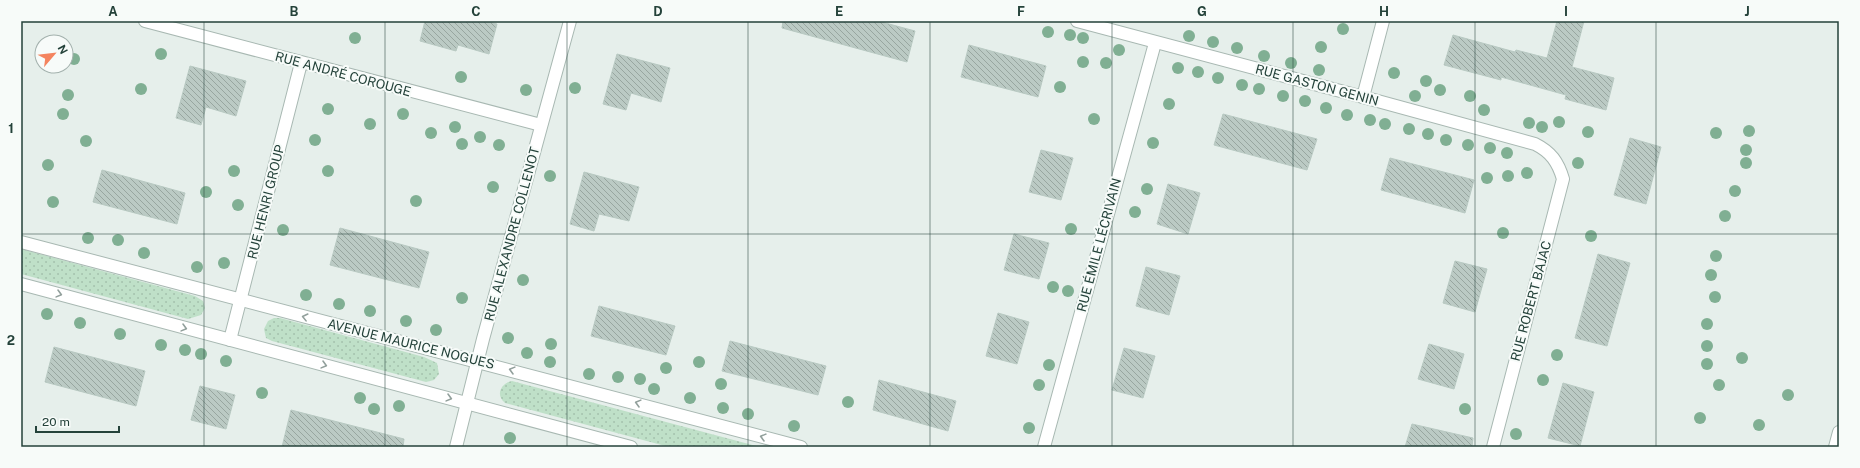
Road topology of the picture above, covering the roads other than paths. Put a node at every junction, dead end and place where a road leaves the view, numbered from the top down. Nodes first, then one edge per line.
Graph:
1 (145, 21) edge
2 (570, 21) edge
3 (1077, 21) edge
4 (1383, 21) edge
5 (1155, 42) junction
6 (301, 63) junction
7 (1363, 97) junction
8 (541, 125) junction
9 (1553, 157) joint
10 (21, 242) edge
11 (21, 284) edge
12 (241, 301) junction
13 (230, 340) junction
14 (478, 361) junction
15 (467, 403) junction
16 (1839, 432) edge
17 (456, 447) edge
18 (631, 447) edge
19 (801, 447) edge
20 (1044, 447) edge
21 (1493, 447) edge
22 (1835, 447) edge

1 - 6 street, RUE ANDRÉ COROUGE
2 - 8 street, RUE ALEXANDRE COLLENOT
3 - 5 street, RUE GASTON GENIN
4 - 7 street
5 - 7 street, RUE GASTON GENIN
5 - 20 street, RUE ÉMILE LÉCRIVAIN
6 - 8 street, RUE ANDRÉ COROUGE
6 - 12 street, RUE HENRI GROUP
7 - 9 street, RUE GASTON GENIN
8 - 14 street, RUE ALEXANDRE COLLENOT
9 - 21 street, RUE ROBERT BAJAC
10 - 12 street, AVENUE MAURICE NOGUES
11 -> 13 street
12 - 13 street, RUE HENRI GROUP
14 -> 12 street, AVENUE MAURICE NOGUES
13 -> 15 street
14 - 15 street, RUE ALEXANDRE COLLENOT
19 -> 14 street, AVENUE MAURICE NOGUES
15 - 17 street, RUE ALEXANDRE COLLENOT
15 - 18 street
16 - 22 street

